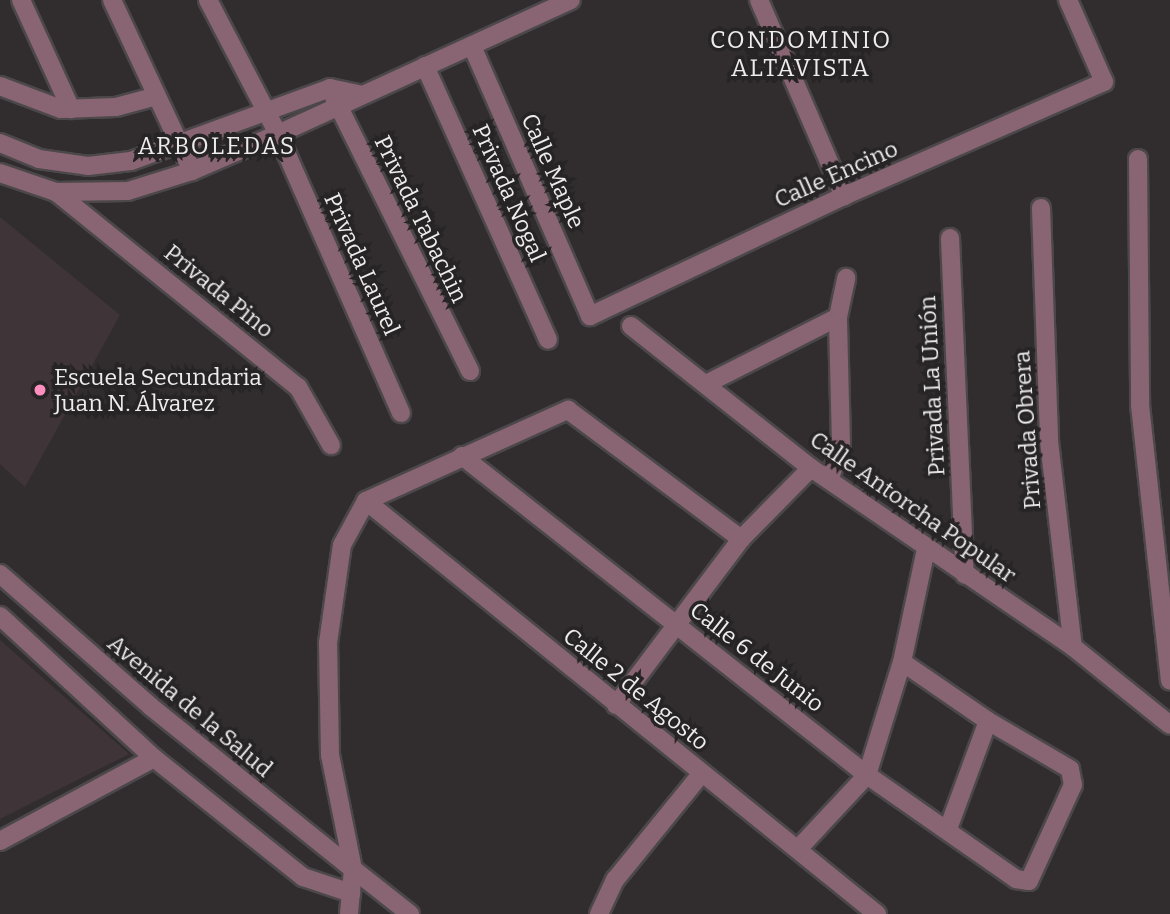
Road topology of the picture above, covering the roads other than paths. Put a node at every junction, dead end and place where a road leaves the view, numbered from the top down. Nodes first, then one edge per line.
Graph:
1 (20, 0) edge
2 (112, 0) edge
3 (208, 0) edge
4 (571, 0) edge
5 (759, 0) edge
6 (1068, 0) edge
7 (472, 46) junction
8 (425, 66) junction
9 (0, 86) edge
10 (330, 88) junction
11 (359, 94) junction
12 (157, 96) junction
13 (339, 107) junction
14 (71, 109) junction
15 (266, 111) junction
16 (278, 134) junction
17 (0, 143) edge
18 (182, 144) junction
19 (1138, 159) dead end
20 (192, 171) junction
21 (0, 173) edge
22 (56, 192) junction
23 (844, 196) junction
24 (1041, 208) dead end
25 (950, 237) dead end
26 (846, 278) dead end
27 (590, 316) joint
28 (838, 317) junction
29 (631, 326) dead end
30 (548, 340) dead end
31 (470, 371) dead end
32 (708, 383) junction
33 (401, 413) dead end
34 (331, 445) dead end
35 (462, 456) junction
36 (811, 468) junction
37 (830, 478) junction
38 (366, 501) junction
39 (741, 539) junction
40 (926, 549) junction
41 (0, 574) edge
42 (965, 575) junction
43 (0, 616) edge
44 (677, 625) junction
45 (1073, 647) junction
46 (902, 662) junction
47 (1170, 680) edge
48 (616, 705) junction
49 (988, 721) junction
50 (1170, 725) edge
51 (154, 758) junction
52 (702, 773) junction
53 (867, 775) junction
54 (948, 829) junction
55 (0, 841) edge
56 (799, 848) junction
57 (353, 869) junction
58 (382, 890) junction
59 (351, 893) junction
60 (874, 913) edge
61 (349, 914) edge
62 (410, 914) edge
63 (599, 914) edge

1 - 14 street
2 - 12 street
3 - 15 street
4 - 7 street
5 - 23 street
6 - 23 street, Calle Encino
7 - 8 street
7 - 27 street, Calle Maple
8 - 11 street
8 - 30 street, Privada Nogal
9 - 14 street
10 - 11 street
10 - 13 street, Privada Tabachin
10 - 15 street
11 - 13 street
12 - 14 street
12 - 18 street
13 - 16 street
13 - 31 street, Privada Tabachin
15 - 16 street, Privada Laurel
15 - 18 street
16 - 20 street
16 - 33 street, Privada Laurel
17 - 18 street
18 - 20 street
19 - 47 street
20 - 22 street
21 - 22 street
22 - 34 street, Privada Pino
23 - 27 street, Calle Encino
24 - 45 street, Privada Obrera
25 - 42 street, Privada La Unión
26 - 28 street
28 - 32 street
28 - 37 street
29 - 32 street, Calle Antorcha Popular
32 - 36 street, Calle Antorcha Popular
35 - 38 street
35 - 39 street
35 - 44 street, Calle 6 de Junio
36 - 37 street, Calle Antorcha Popular
36 - 39 street
37 - 40 street, Calle Antorcha Popular
38 - 48 street, Calle 2 de Agosto
38 - 57 street
39 - 44 street
40 - 42 street, Calle Antorcha Popular
40 - 46 street
41 - 57 street, Avenida de la Salud
42 - 45 street, Calle Antorcha Popular
43 - 51 street
44 - 48 street
44 - 53 street, Calle 6 de Junio
45 - 50 street, Calle Antorcha Popular
46 - 49 street
46 - 53 street
48 - 52 street, Calle 2 de Agosto
49 - 54 street
49 - 54 street, Calle 6 de Junio
51 - 55 street
51 - 59 street
52 - 56 street, Calle 2 de Agosto
52 - 63 street
53 - 54 street, Calle 6 de Junio
53 - 56 street
56 - 60 street, Calle 2 de Agosto
57 - 58 street, Avenida de la Salud
57 - 59 street
58 - 59 street
58 - 62 street, Avenida de la Salud
59 - 61 street

